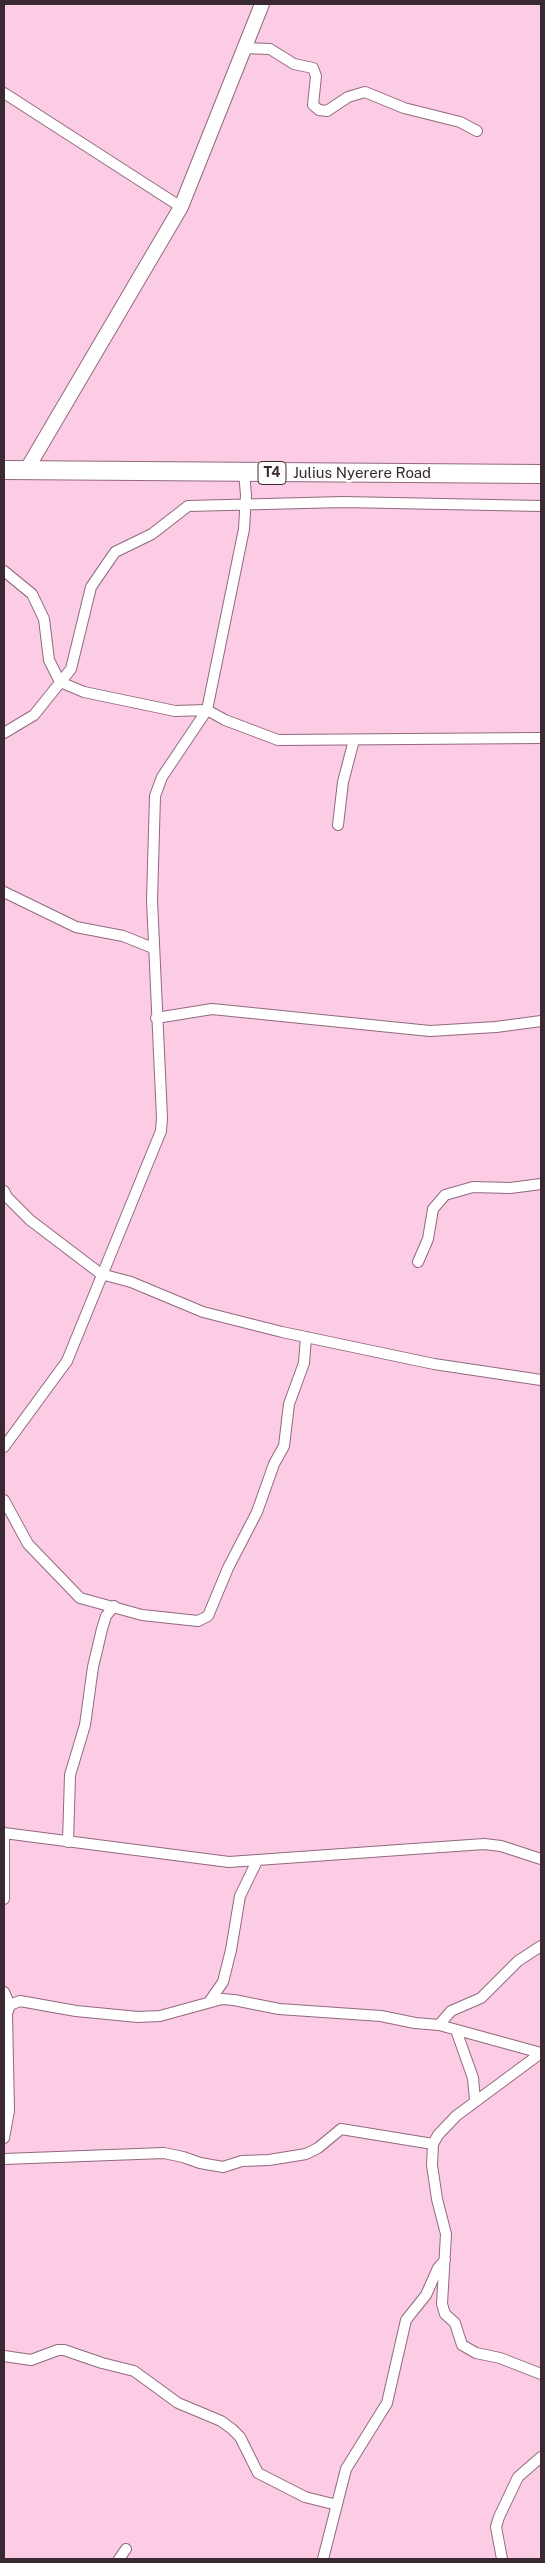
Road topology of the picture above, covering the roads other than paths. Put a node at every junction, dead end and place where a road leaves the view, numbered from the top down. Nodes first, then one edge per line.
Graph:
1 (262, 4) edge
2 (244, 48) junction
3 (4, 93) edge
4 (477, 131) dead end
5 (181, 207) junction
6 (27, 469) junction
7 (4, 470) edge
8 (244, 472) junction
9 (541, 474) edge
10 (245, 505) junction
11 (541, 506) edge
12 (4, 570) edge
13 (60, 682) junction
14 (207, 710) junction
15 (4, 733) edge
16 (541, 738) edge
17 (354, 740) junction
18 (338, 825) dead end
19 (4, 892) edge
20 (153, 948) junction
21 (156, 1018) junction
22 (541, 1021) edge
23 (541, 1184) edge
24 (4, 1191) edge
25 (418, 1262) dead end
26 (101, 1274) junction
27 (306, 1337) junction
28 (541, 1380) edge
29 (4, 1447) edge
30 (4, 1500) edge
31 (114, 1606) junction
32 (4, 1834) edge
33 (68, 1842) junction
34 (541, 1858) edge
35 (257, 1861) junction
36 (4, 1899) edge
37 (541, 1946) edge
38 (4, 1992) edge
39 (209, 2002) junction
40 (10, 2005) junction
41 (439, 2025) junction
42 (456, 2030) junction
43 (541, 2053) edge
44 (475, 2100) junction
45 (4, 2138) edge
46 (434, 2144) junction
47 (4, 2159) edge
48 (445, 2260) junction
49 (4, 2356) edge
50 (541, 2374) edge
51 (541, 2457) edge
52 (337, 2505) junction
53 (126, 2548) dead end
54 (119, 2559) edge
55 (323, 2559) edge
56 (502, 2559) edge

1 - 2 street
2 - 4 street
2 - 5 street
3 - 5 street
5 - 6 street
6 - 7 highway, Julius Nyerere Road / T4
6 - 8 highway, Julius Nyerere Road / T4
8 - 9 highway, Julius Nyerere Road / T4
8 - 10 street
10 - 11 street
10 - 13 street
10 - 14 street
12 - 13 street
13 - 14 street
13 - 15 street
14 - 17 street
14 - 20 street
16 - 17 street
17 - 18 street
19 - 20 street
20 - 21 street
21 - 22 street
21 - 26 street
23 - 25 street
24 - 26 street
26 - 27 street
26 - 29 street
27 - 28 street
27 - 31 street
30 - 31 street
31 - 33 street
32 - 33 street
32 - 36 street
33 - 35 street
34 - 35 street
35 - 39 street
37 - 41 street
38 - 40 street
39 - 40 street
39 - 41 street
40 - 45 street
41 - 42 street
42 - 43 street
42 - 44 street
43 - 44 street
44 - 46 street
46 - 47 street
46 - 48 street
48 - 50 street
48 - 52 street
49 - 52 street
51 - 56 street
52 - 55 street
53 - 54 street

